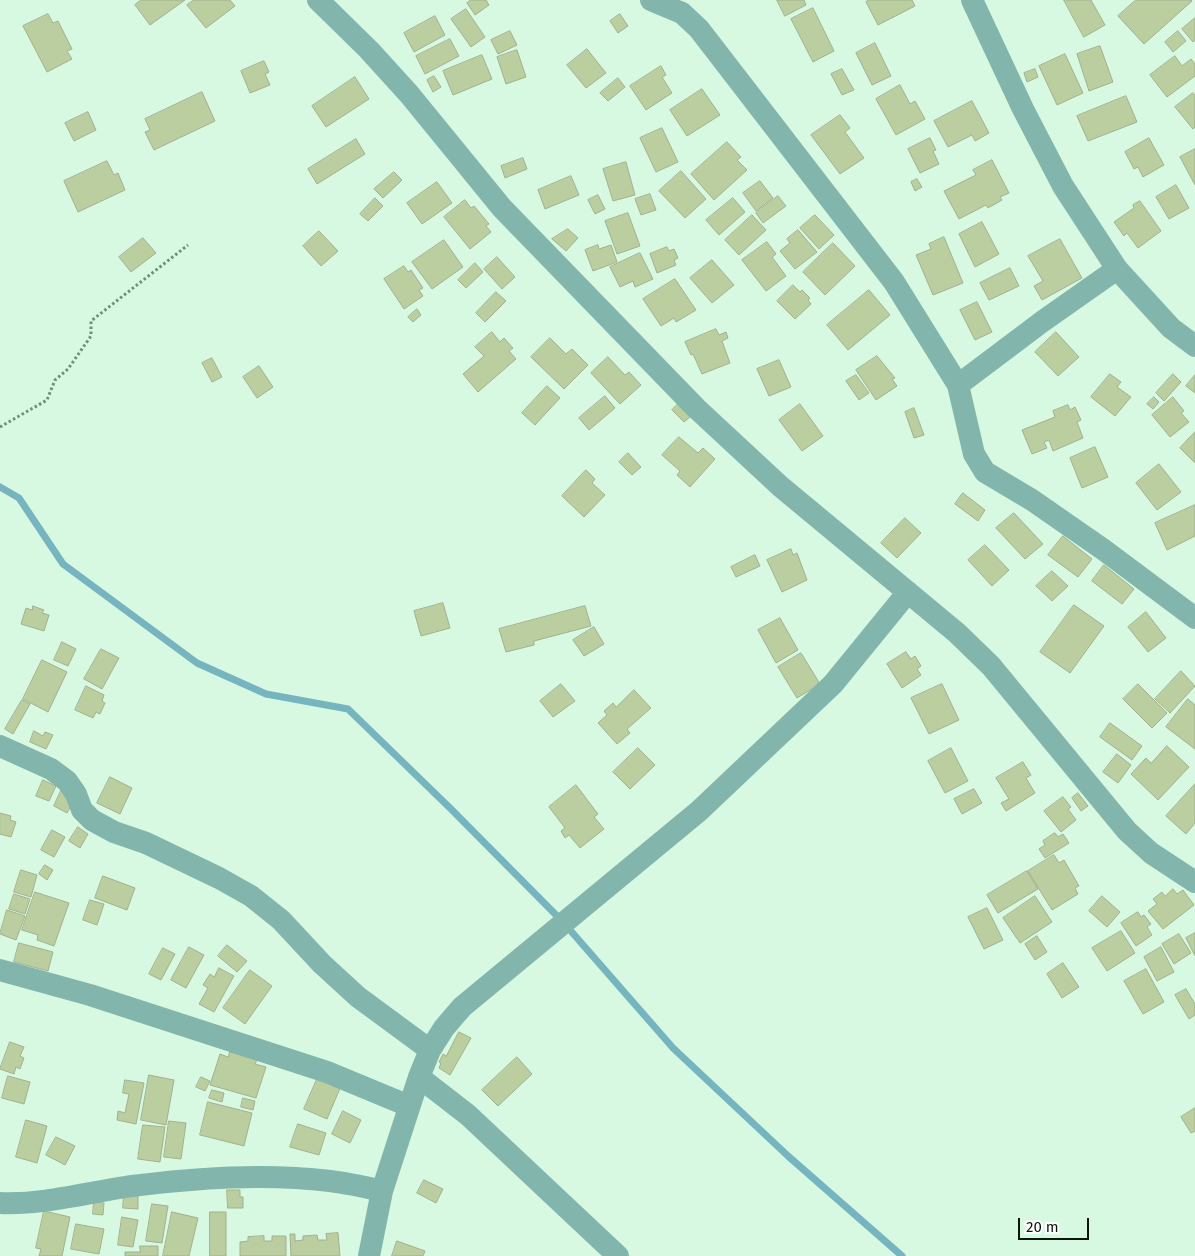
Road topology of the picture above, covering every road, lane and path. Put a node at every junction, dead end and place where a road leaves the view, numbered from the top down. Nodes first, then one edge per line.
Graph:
1 (318, 0) edge
2 (651, 0) edge
3 (691, 0) edge
4 (972, 0) edge
5 (700, 29) junction
6 (188, 245) dead end
7 (1117, 269) junction
8 (1195, 346) edge
9 (958, 385) junction
10 (0, 427) edge
11 (908, 592) junction
12 (1195, 618) edge
13 (0, 746) edge
14 (1195, 882) edge
15 (0, 970) edge
16 (430, 1050) junction
17 (419, 1077) junction
18 (409, 1106) junction
19 (382, 1191) junction
20 (0, 1202) edge
21 (369, 1256) edge
22 (618, 1256) edge

1 - 11 street
2 - 5 street
3 - 5 street
4 - 7 street
5 - 9 street
6 - 10 path
7 - 8 street
7 - 9 street
9 - 12 street
11 - 14 street
11 - 16 street
13 - 16 street
15 - 18 street
16 - 17 street
17 - 18 street
17 - 22 street
18 - 19 street
19 - 20 street
19 - 21 street

